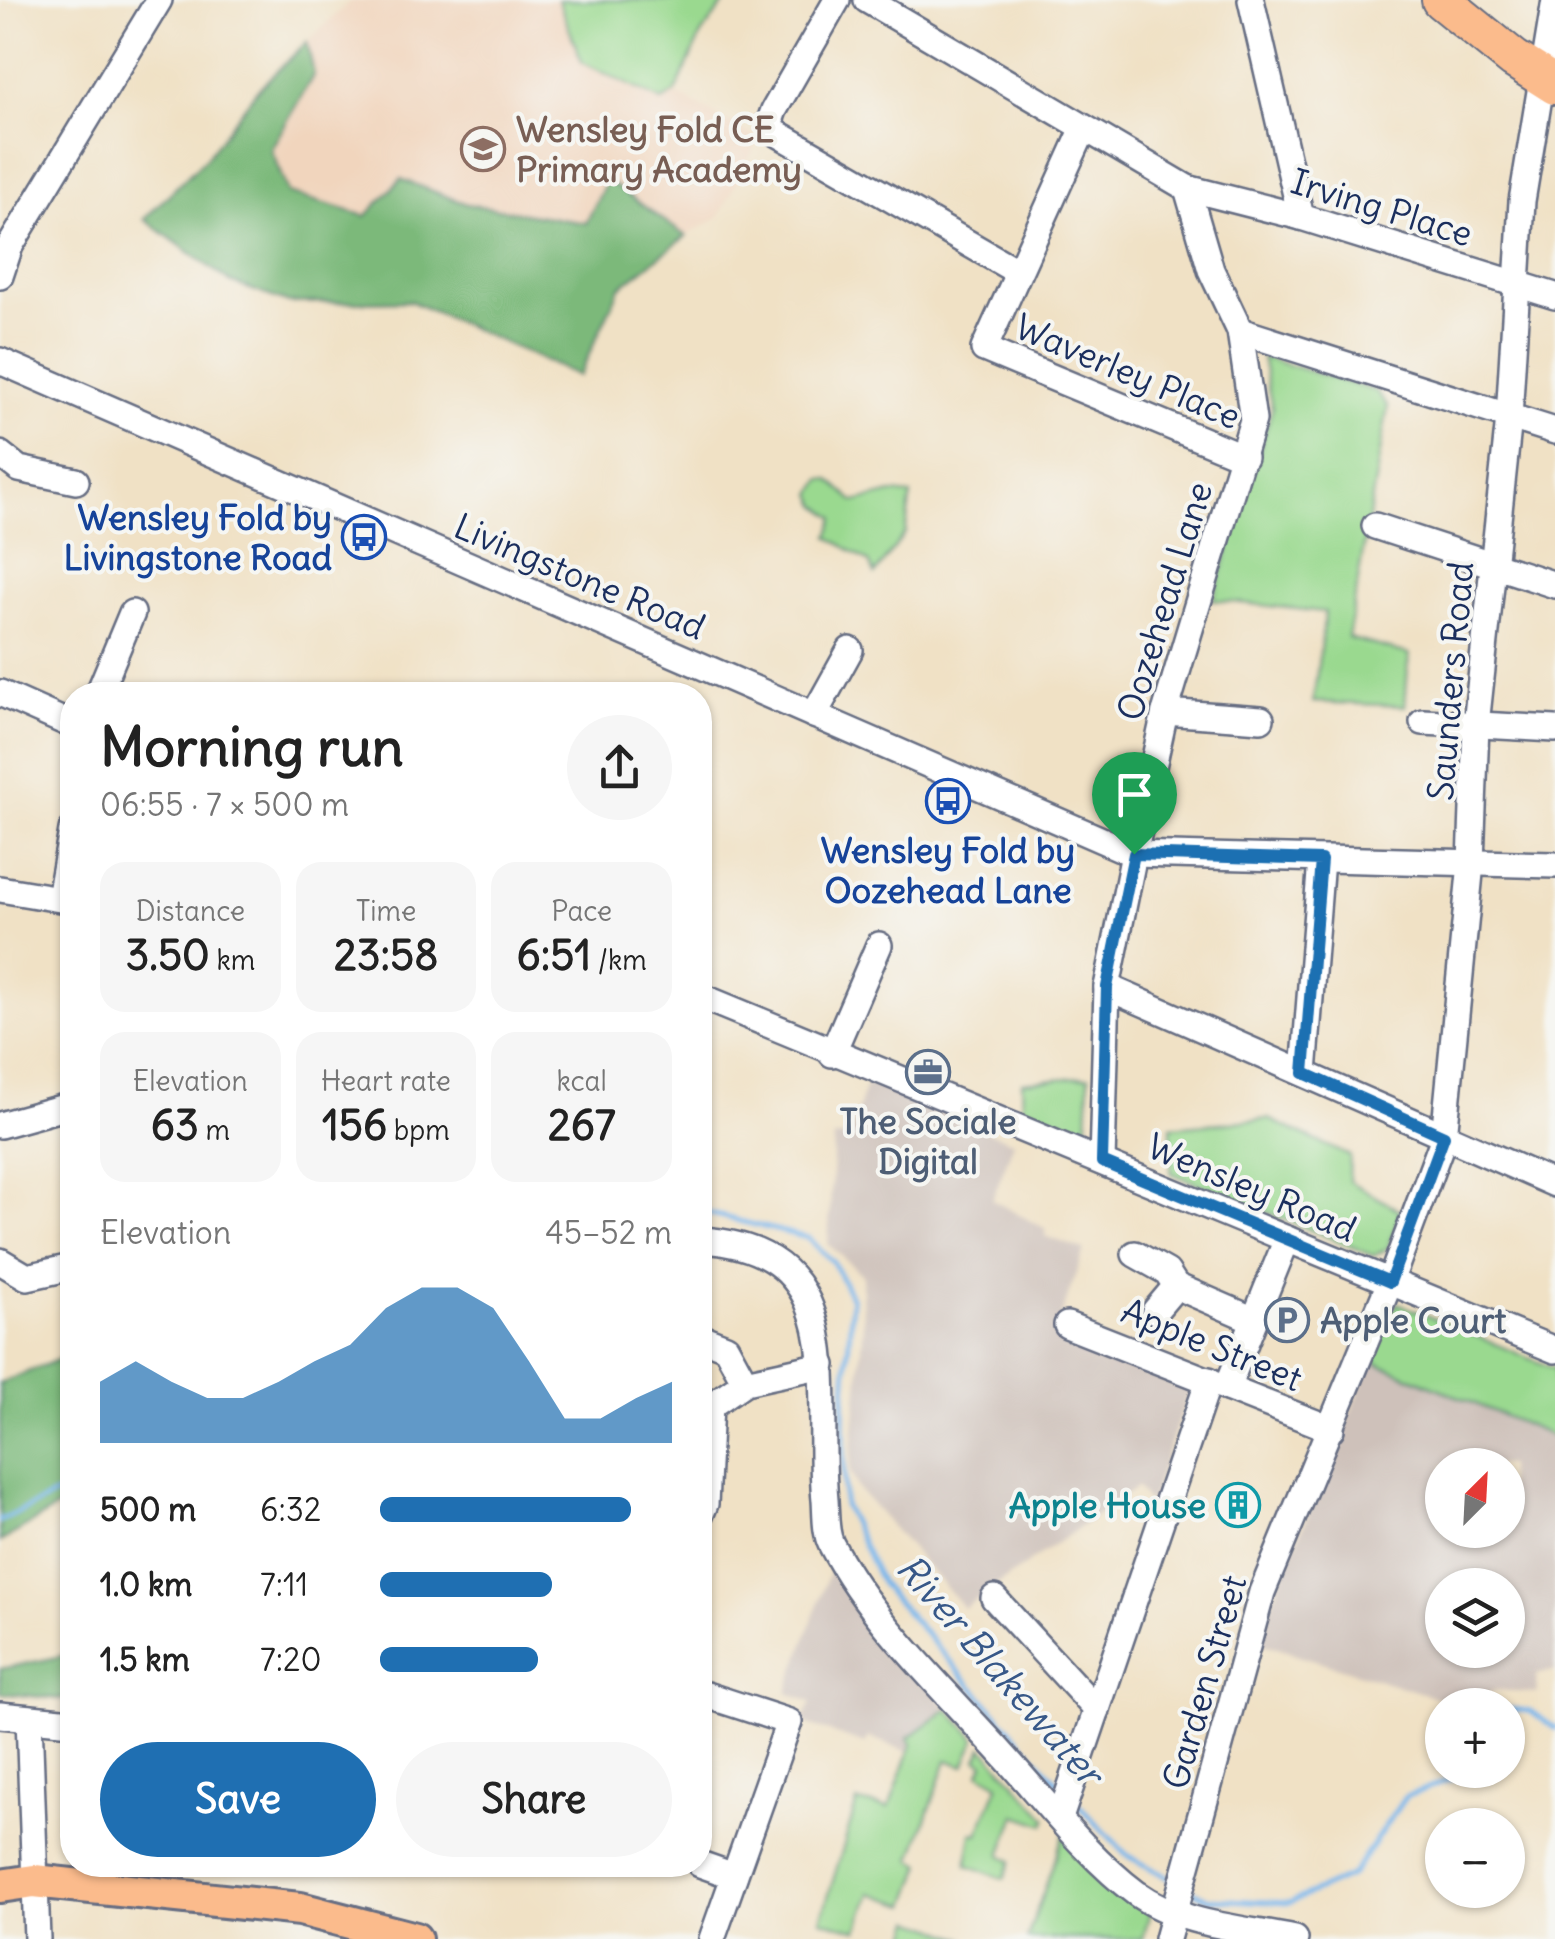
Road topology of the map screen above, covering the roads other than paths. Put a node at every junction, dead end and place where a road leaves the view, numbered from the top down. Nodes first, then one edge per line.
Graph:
1 (160, 0) edge
2 (837, 0) edge
3 (868, 0) edge
4 (1250, 0) edge
5 (1440, 0) edge
6 (1555, 0) edge
7 (1549, 82) edge
8 (1084, 128) junction
9 (1187, 188) junction
10 (1301, 217) junction
11 (1018, 272) junction
12 (0, 276) edge
13 (1516, 284) junction
14 (1555, 296) edge
15 (1240, 331) junction
16 (0, 361) edge
17 (1509, 418) junction
18 (1555, 431) edge
19 (0, 454) edge
20 (1244, 457) junction
21 (76, 481) dead end
22 (1375, 526) dead end
23 (1495, 566) junction
24 (1555, 585) edge
25 (132, 613) dead end
26 (850, 650) dead end
27 (103, 682) edge
28 (0, 692) edge
29 (1164, 712) junction
30 (814, 715) junction
31 (1260, 718) dead end
32 (60, 720) edge
33 (1423, 722) dead end
34 (1476, 725) junction
35 (1555, 729) edge
36 (1134, 854) junction
37 (1321, 860) junction
38 (1471, 863) junction
39 (1555, 865) edge
40 (0, 888) edge
41 (56, 898) edge
42 (880, 946) dead end
43 (1107, 987) junction
44 (712, 1001) edge
45 (832, 1054) junction
46 (1304, 1073) junction
47 (60, 1108) edge
48 (0, 1125) edge
49 (1444, 1136) junction
50 (1102, 1162) junction
51 (1555, 1184) edge
52 (1287, 1239) junction
53 (712, 1241) edge
54 (1135, 1254) dead end
55 (0, 1262) edge
56 (60, 1270) edge
57 (1390, 1282) junction
58 (1176, 1286) junction
59 (1155, 1311) dead end
60 (1254, 1320) junction
61 (1067, 1325) dead end
62 (712, 1342) edge
63 (1555, 1350) edge
64 (823, 1366) junction
65 (745, 1382) junction
66 (1218, 1384) junction
67 (712, 1405) edge
68 (1330, 1429) junction
69 (994, 1598) dead end
70 (712, 1697) edge
71 (1098, 1710) junction
72 (0, 1715) edge
73 (29, 1718) junction
74 (60, 1721) edge
75 (1066, 1800) junction
76 (712, 1868) edge
77 (734, 1876) junction
78 (34, 1881) junction
79 (0, 1886) edge
80 (1178, 1905) edge
81 (37, 1939) edge
82 (415, 1939) edge
83 (712, 1939) edge
84 (1295, 1939) edge

1 - 12 street
2 - 11 street
3 - 8 street, Irving Place
4 - 10 street
5 - 7 highway
6 - 7 street, Saunders Road
7 - 13 street, Saunders Road
8 - 9 street, Irving Place
8 - 11 street
9 - 10 street, Irving Place
9 - 15 street, Oozehead Lane
10 - 13 street, Irving Place
11 - 20 street, Waverley Place
13 - 14 street, Irving Place
13 - 17 street, Saunders Road
15 - 17 street
15 - 20 street, Oozehead Lane
16 - 30 street, Livingstone Road
17 - 18 street
17 - 23 street, Saunders Road
19 - 21 street
20 - 29 street, Oozehead Lane
22 - 23 street
23 - 24 street
23 - 34 street, Saunders Road
25 - 27 street
26 - 30 street
28 - 32 street
29 - 31 street
29 - 36 street, Oozehead Lane
30 - 36 street, Livingstone Road
33 - 34 street
34 - 35 street
34 - 38 street, Saunders Road
36 - 37 street
36 - 43 street, Oozehead Lane
37 - 38 street
37 - 46 street
38 - 39 street
38 - 49 street, Saunders Road
40 - 41 street
42 - 45 street
43 - 46 street
43 - 50 street, Oozehead Lane
44 - 45 street, Wensley Road
45 - 50 street, Wensley Road
46 - 49 street
47 - 48 street
49 - 51 street
49 - 57 street, Saunders Road
50 - 52 street, Wensley Road
52 - 57 street, Wensley Road
52 - 60 street
53 - 64 street
54 - 58 street
55 - 56 street
57 - 63 street, Wensley Road
57 - 68 street, Garden Street
58 - 59 street
58 - 60 street
60 - 66 street
61 - 66 street, Apple Street
62 - 65 street
64 - 65 street
64 - 75 street
65 - 67 street
66 - 68 street, Apple Street
66 - 71 street
68 - 80 street, Garden Street
69 - 71 street
70 - 77 street
71 - 75 street
72 - 73 street
73 - 74 street
73 - 78 street
75 - 80 street
76 - 77 street
77 - 83 street
78 - 79 main road
78 - 81 street
78 - 82 main road
80 - 84 street

